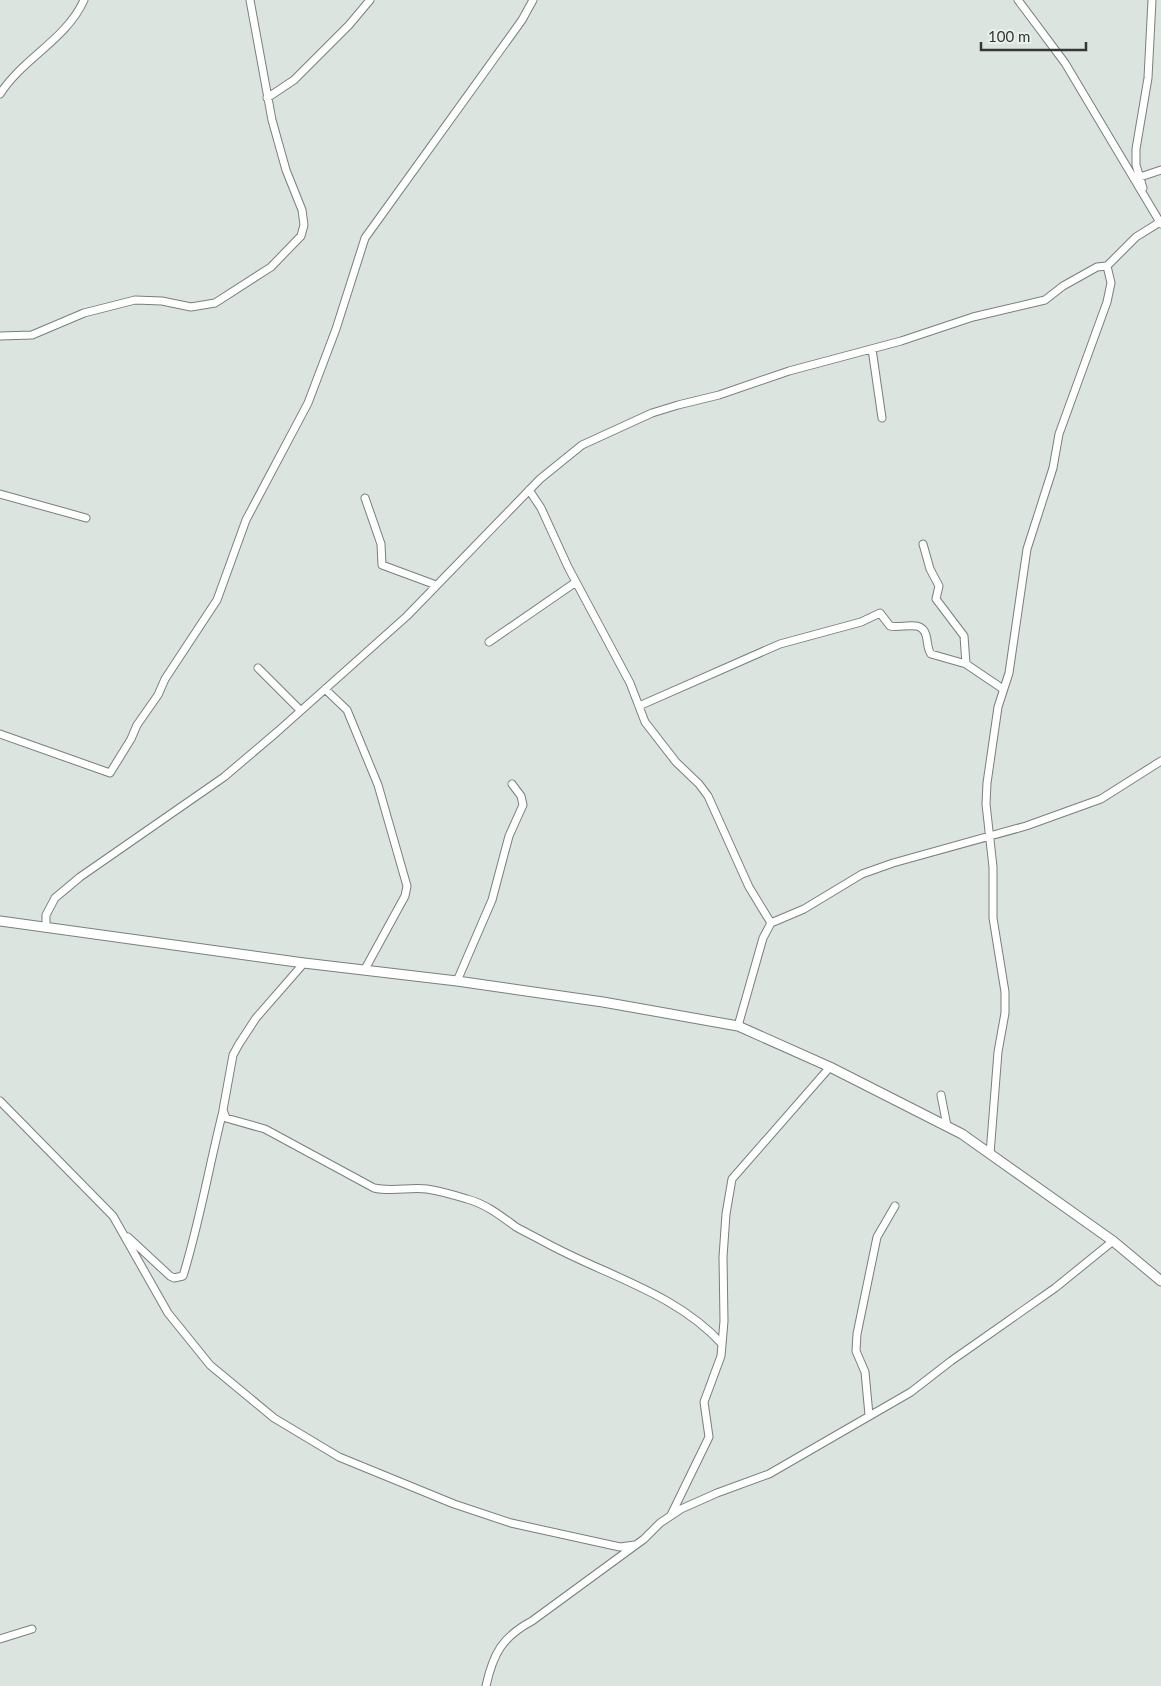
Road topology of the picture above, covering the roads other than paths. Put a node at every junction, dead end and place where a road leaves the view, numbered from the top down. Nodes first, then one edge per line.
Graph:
1 (84, 0) edge
2 (250, 0) edge
3 (370, 0) edge
4 (533, 0) edge
5 (1018, 0) edge
6 (1152, 0) edge
7 (0, 94) edge
8 (267, 98) junction
9 (1161, 170) edge
10 (1137, 178) junction
11 (1161, 208) edge
12 (1159, 220) edge
13 (1106, 266) junction
14 (0, 336) edge
15 (872, 349) junction
16 (882, 418) dead end
17 (528, 490) junction
18 (0, 494) edge
19 (365, 498) dead end
20 (86, 518) dead end
21 (923, 544) dead end
22 (576, 582) junction
23 (436, 586) junction
24 (489, 642) dead end
25 (966, 664) junction
26 (258, 668) dead end
27 (325, 688) junction
28 (1003, 689) junction
29 (639, 706) junction
30 (300, 710) junction
31 (0, 734) edge
32 (1161, 761) edge
33 (512, 784) dead end
34 (989, 836) junction
35 (0, 921) edge
36 (771, 922) junction
37 (46, 928) junction
38 (304, 963) junction
39 (366, 969) junction
40 (457, 981) junction
41 (738, 1026) junction
42 (830, 1067) junction
43 (940, 1095) dead end
44 (0, 1101) edge
45 (223, 1110) junction
46 (947, 1126) junction
47 (990, 1154) junction
48 (894, 1206) dead end
49 (124, 1234) junction
50 (1113, 1241) junction
51 (1161, 1281) edge
52 (722, 1344) junction
53 (869, 1415) junction
54 (671, 1515) junction
55 (635, 1546) junction
56 (32, 1629) dead end
57 (0, 1639) edge
58 (486, 1686) edge

1 - 7 street
2 - 8 street
3 - 8 street
4 - 31 street
5 - 10 street
6 - 10 street
8 - 14 street
9 - 10 street
10 - 12 street
11 - 12 street
12 - 13 street
13 - 15 street
13 - 28 street
15 - 16 street
15 - 17 street
17 - 22 street
17 - 23 street
18 - 20 street
19 - 23 street
21 - 25 street
22 - 24 street
22 - 29 street
23 - 27 street
25 - 28 street
25 - 29 street
26 - 30 street
27 - 30 street
27 - 39 street
28 - 34 street
29 - 36 street
30 - 37 street
32 - 34 street
33 - 40 street
34 - 36 street
34 - 47 street
35 - 37 street
36 - 41 street
37 - 38 street
38 - 39 street
38 - 45 street
39 - 40 street
40 - 41 street
41 - 42 street
42 - 46 street
42 - 52 street
43 - 46 street
44 - 49 street
45 - 49 street
45 - 52 street
46 - 47 street
47 - 50 street
48 - 53 street
49 - 55 street
50 - 51 street
50 - 53 street
52 - 54 street
53 - 54 street
54 - 55 street
55 - 58 street
56 - 57 street

